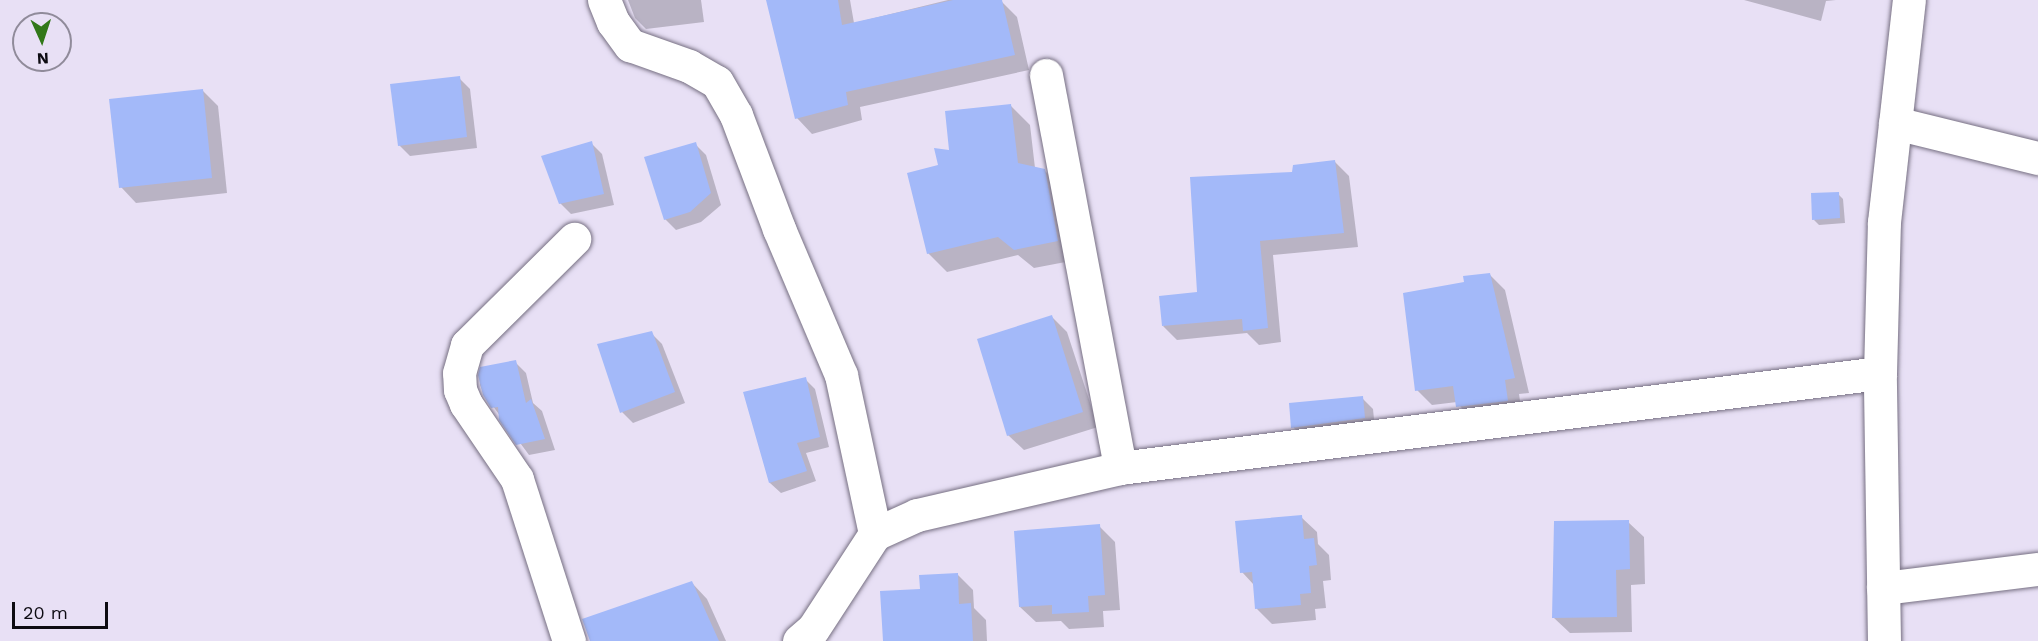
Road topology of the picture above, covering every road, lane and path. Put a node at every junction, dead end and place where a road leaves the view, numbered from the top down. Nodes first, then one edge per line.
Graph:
1 (604, 0) edge
2 (1909, 0) edge
3 (1046, 75) dead end
4 (1895, 123) junction
5 (2038, 158) edge
6 (574, 239) dead end
7 (1880, 373) junction
8 (1120, 468) junction
9 (875, 534) junction
10 (2038, 569) edge
11 (1883, 588) junction
12 (569, 641) edge
13 (799, 641) edge
14 (1884, 641) edge

1 - 9 street
2 - 4 street
3 - 8 street
4 - 5 street
4 - 7 street
6 - 12 street
7 - 8 street
7 - 11 street
8 - 9 street
9 - 13 street
10 - 11 street
11 - 14 street

